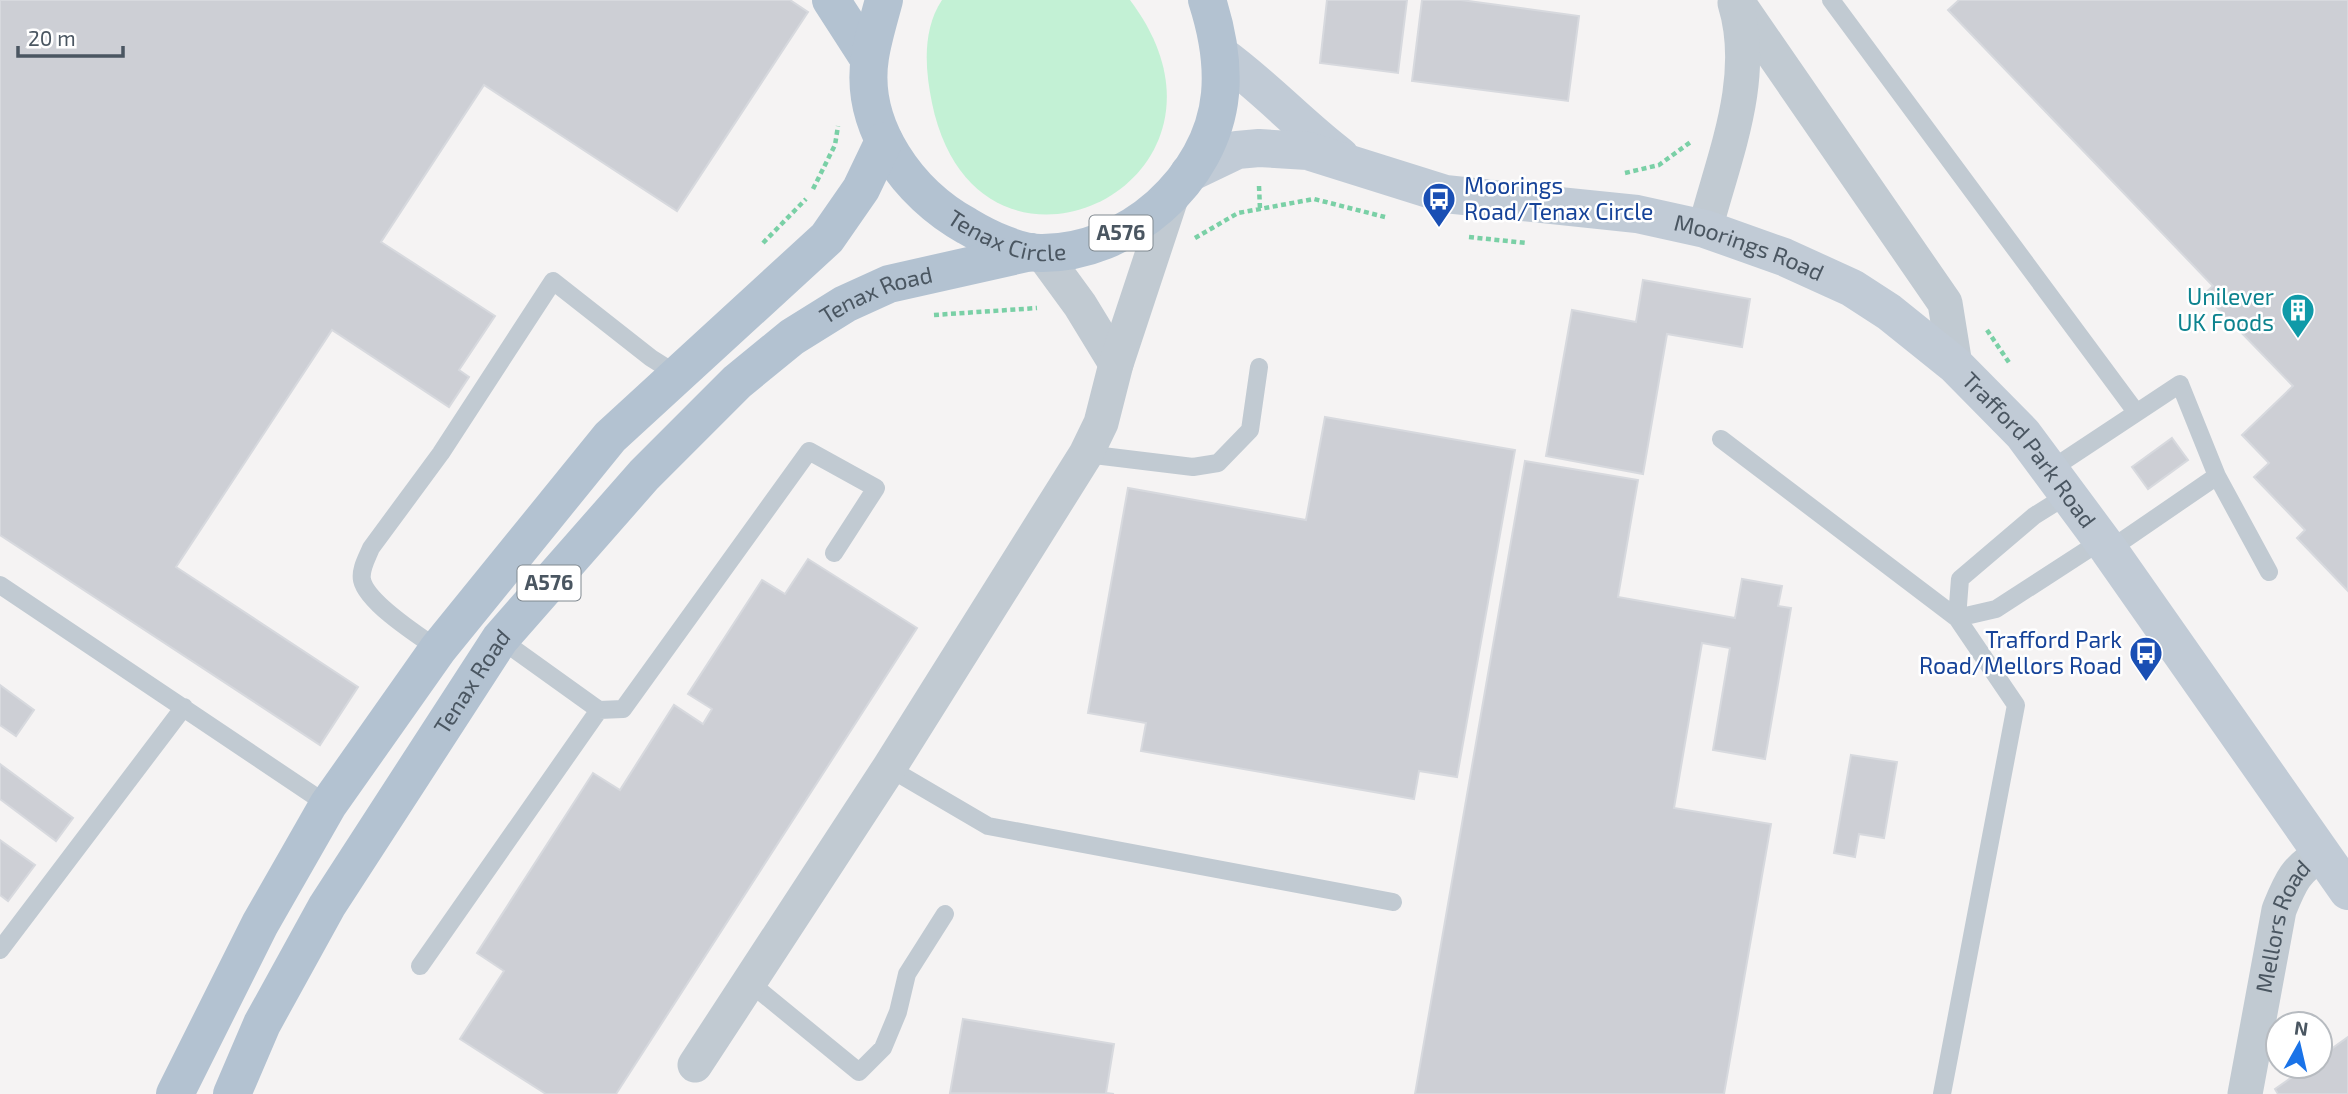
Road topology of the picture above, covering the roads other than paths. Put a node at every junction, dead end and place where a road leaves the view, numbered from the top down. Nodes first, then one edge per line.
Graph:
1 (831, 0) edge
2 (884, 0) edge
3 (1207, 0) edge
4 (1735, 0) edge
5 (1831, 0) edge
6 (1222, 55) junction
7 (869, 59) junction
8 (884, 141) junction
9 (1350, 163) junction
10 (1181, 183) junction
11 (1705, 229) junction
12 (1037, 252) junction
13 (1116, 365) junction
14 (1955, 365) junction
15 (1259, 367) dead end
16 (678, 375) junction
17 (2136, 412) junction
18 (1721, 439) dead end
19 (1086, 454) junction
20 (2217, 476) junction
21 (2059, 482) junction
22 (2105, 546) junction
23 (834, 553) dead end
24 (2269, 572) dead end
25 (0, 585) edge
26 (1957, 618) junction
27 (500, 639) junction
28 (438, 649) junction
29 (184, 707) junction
30 (599, 710) junction
31 (890, 768) junction
32 (328, 805) junction
33 (2322, 854) junction
34 (2348, 891) edge
35 (1394, 902) dead end
36 (945, 914) dead end
37 (0, 950) edge
38 (420, 966) dead end
39 (749, 982) junction
40 (695, 1065) dead end
41 (174, 1094) edge
42 (232, 1094) edge
43 (1942, 1094) edge
44 (2245, 1094) edge

1 - 7 main road, A576
2 - 7 main road, Tenax Circle / A576
3 - 6 main road, Tenax Circle / A576
4 - 11 street, Trafford Park Road
4 - 14 street, Trafford Park Road
5 - 17 lane
6 - 9 street, Moorings Road
6 - 10 main road, Tenax Circle / A576
7 - 8 main road, Tenax Circle / A576
8 - 12 main road, Tenax Circle / A576
8 - 16 main road, Tenax Road / A576
9 - 10 street, Moorings Road
9 - 11 street, Moorings Road
10 - 12 main road, Tenax Circle / A576
10 - 13 street
11 - 14 street, Moorings Road
12 - 13 street
12 - 27 main road, Tenax Road / A576
13 - 19 street
14 - 21 street, Trafford Park Road
15 - 19 lane
16 - 28 main road, Tenax Road / A576
16 - 28 lane
17 - 20 lane
17 - 21 lane
18 - 26 lane
19 - 31 street
20 - 22 lane
20 - 24 lane
21 - 22 street, Trafford Park Road
21 - 26 lane
22 - 26 lane
22 - 33 street, Trafford Park Road
23 - 30 lane
25 - 29 lane
26 - 43 lane
27 - 30 lane
27 - 42 main road, Tenax Road / A576
28 - 32 main road, Tenax Road / A576
29 - 32 lane
29 - 37 lane
30 - 38 lane
31 - 35 lane
31 - 39 street
32 - 41 main road, Tenax Road / A576
33 - 34 street, Trafford Park Road
33 - 44 street, Mellors Road
36 - 39 lane
39 - 40 street

